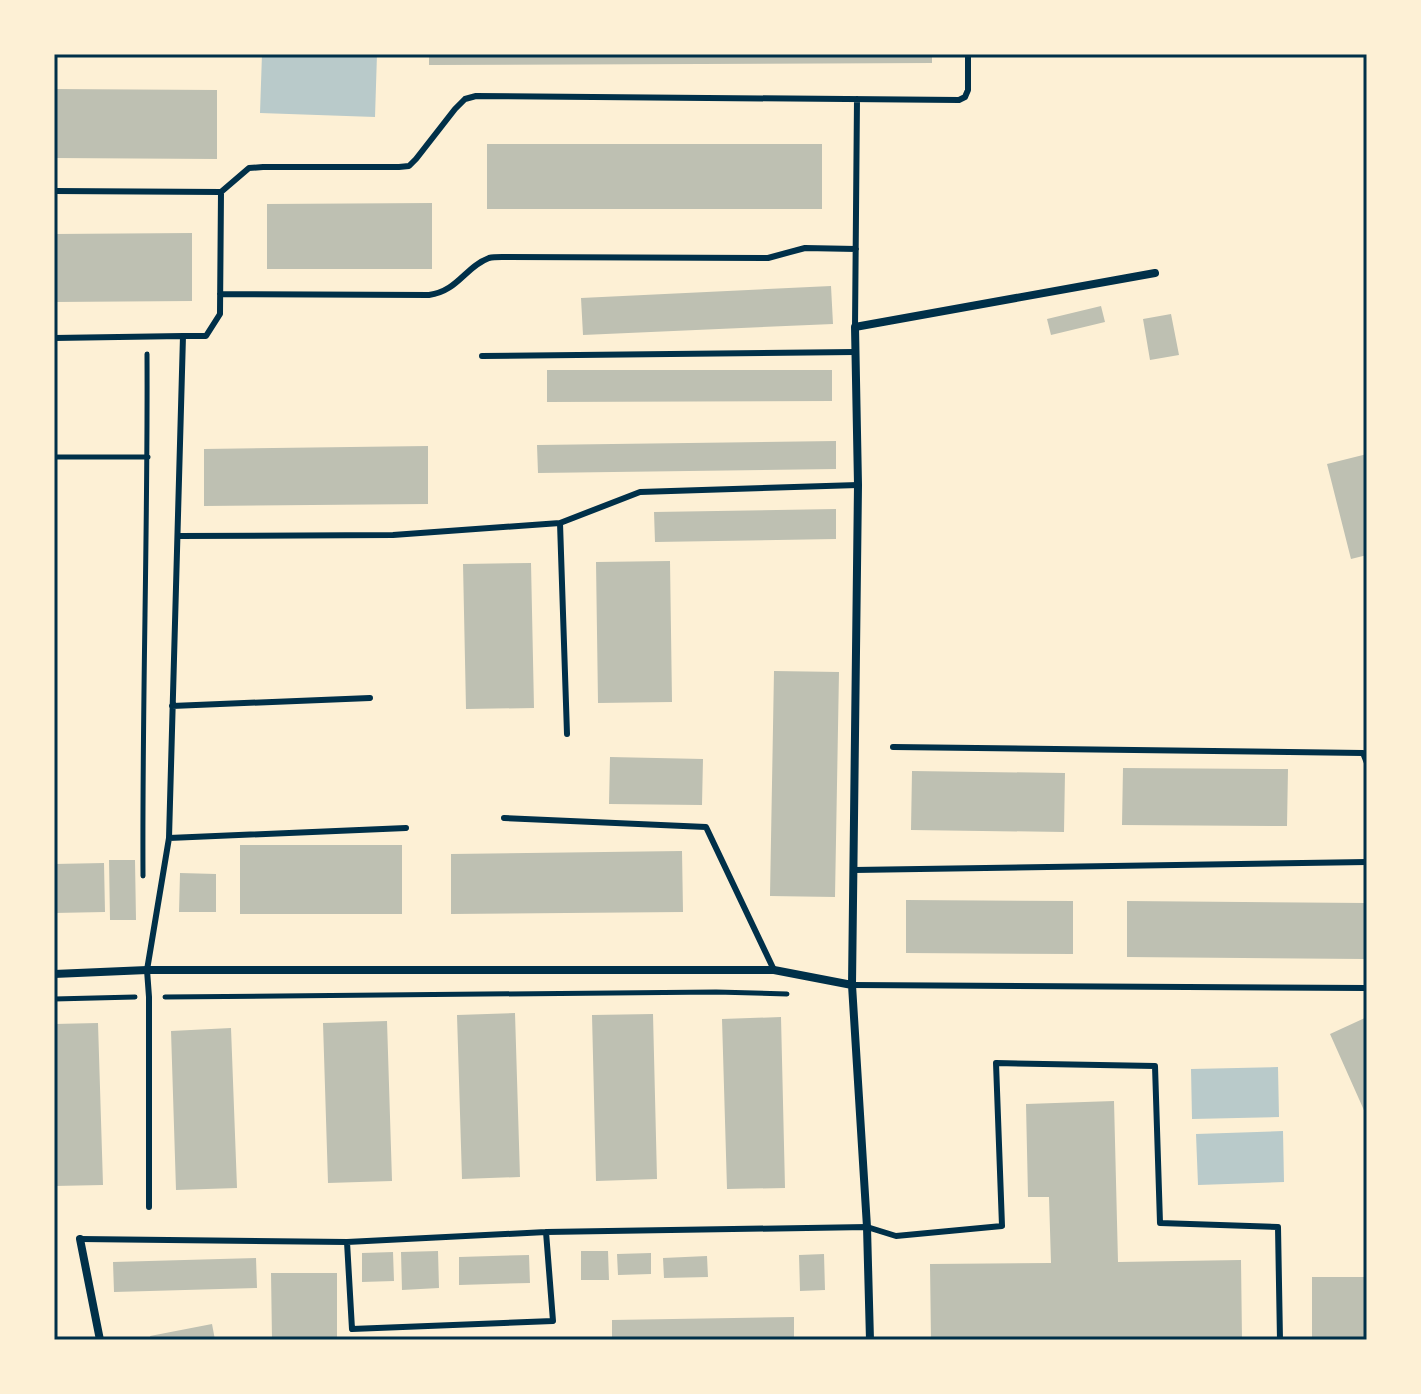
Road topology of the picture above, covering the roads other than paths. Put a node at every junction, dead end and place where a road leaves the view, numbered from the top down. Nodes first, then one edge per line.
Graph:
1 (968, 54) edge
2 (857, 99) junction
3 (54, 191) edge
4 (221, 192) junction
5 (856, 249) junction
6 (1155, 273) dead end
7 (220, 294) junction
8 (855, 327) junction
9 (183, 336) junction
10 (54, 338) edge
11 (855, 352) junction
12 (482, 356) dead end
13 (858, 485) junction
14 (560, 523) junction
15 (178, 536) junction
16 (370, 698) dead end
17 (172, 706) junction
18 (567, 734) dead end
19 (893, 747) dead end
20 (1367, 763) edge
21 (504, 818) dead end
22 (406, 828) dead end
23 (169, 838) junction
24 (1367, 862) edge
25 (854, 870) junction
26 (147, 970) junction
27 (774, 970) junction
28 (54, 974) edge
29 (852, 985) junction
30 (1367, 988) edge
31 (149, 1207) dead end
32 (867, 1227) junction
33 (546, 1232) junction
34 (80, 1239) joint
35 (347, 1242) junction
36 (100, 1340) edge
37 (870, 1340) edge
38 (1280, 1340) edge

1 - 2 lane
2 - 4 lane
2 - 5 lane
3 - 4 lane
4 - 7 lane
5 - 7 lane
5 - 8 lane
6 - 8 street
7 - 9 lane
8 - 11 street
9 - 10 lane
9 - 15 lane
11 - 12 lane
11 - 13 street
13 - 14 lane
13 - 25 street
14 - 15 lane
14 - 18 lane
15 - 17 lane
16 - 17 lane
17 - 23 lane
19 - 20 lane
21 - 27 lane
22 - 23 lane
23 - 26 lane
24 - 25 lane
25 - 29 street
26 - 27 street
26 - 28 street
26 - 31 lane
27 - 29 street
29 - 30 lane
29 - 32 street
32 - 33 lane
32 - 37 street
32 - 38 lane
33 - 35 lane
33 - 35 lane
34 - 35 lane
34 - 36 street

